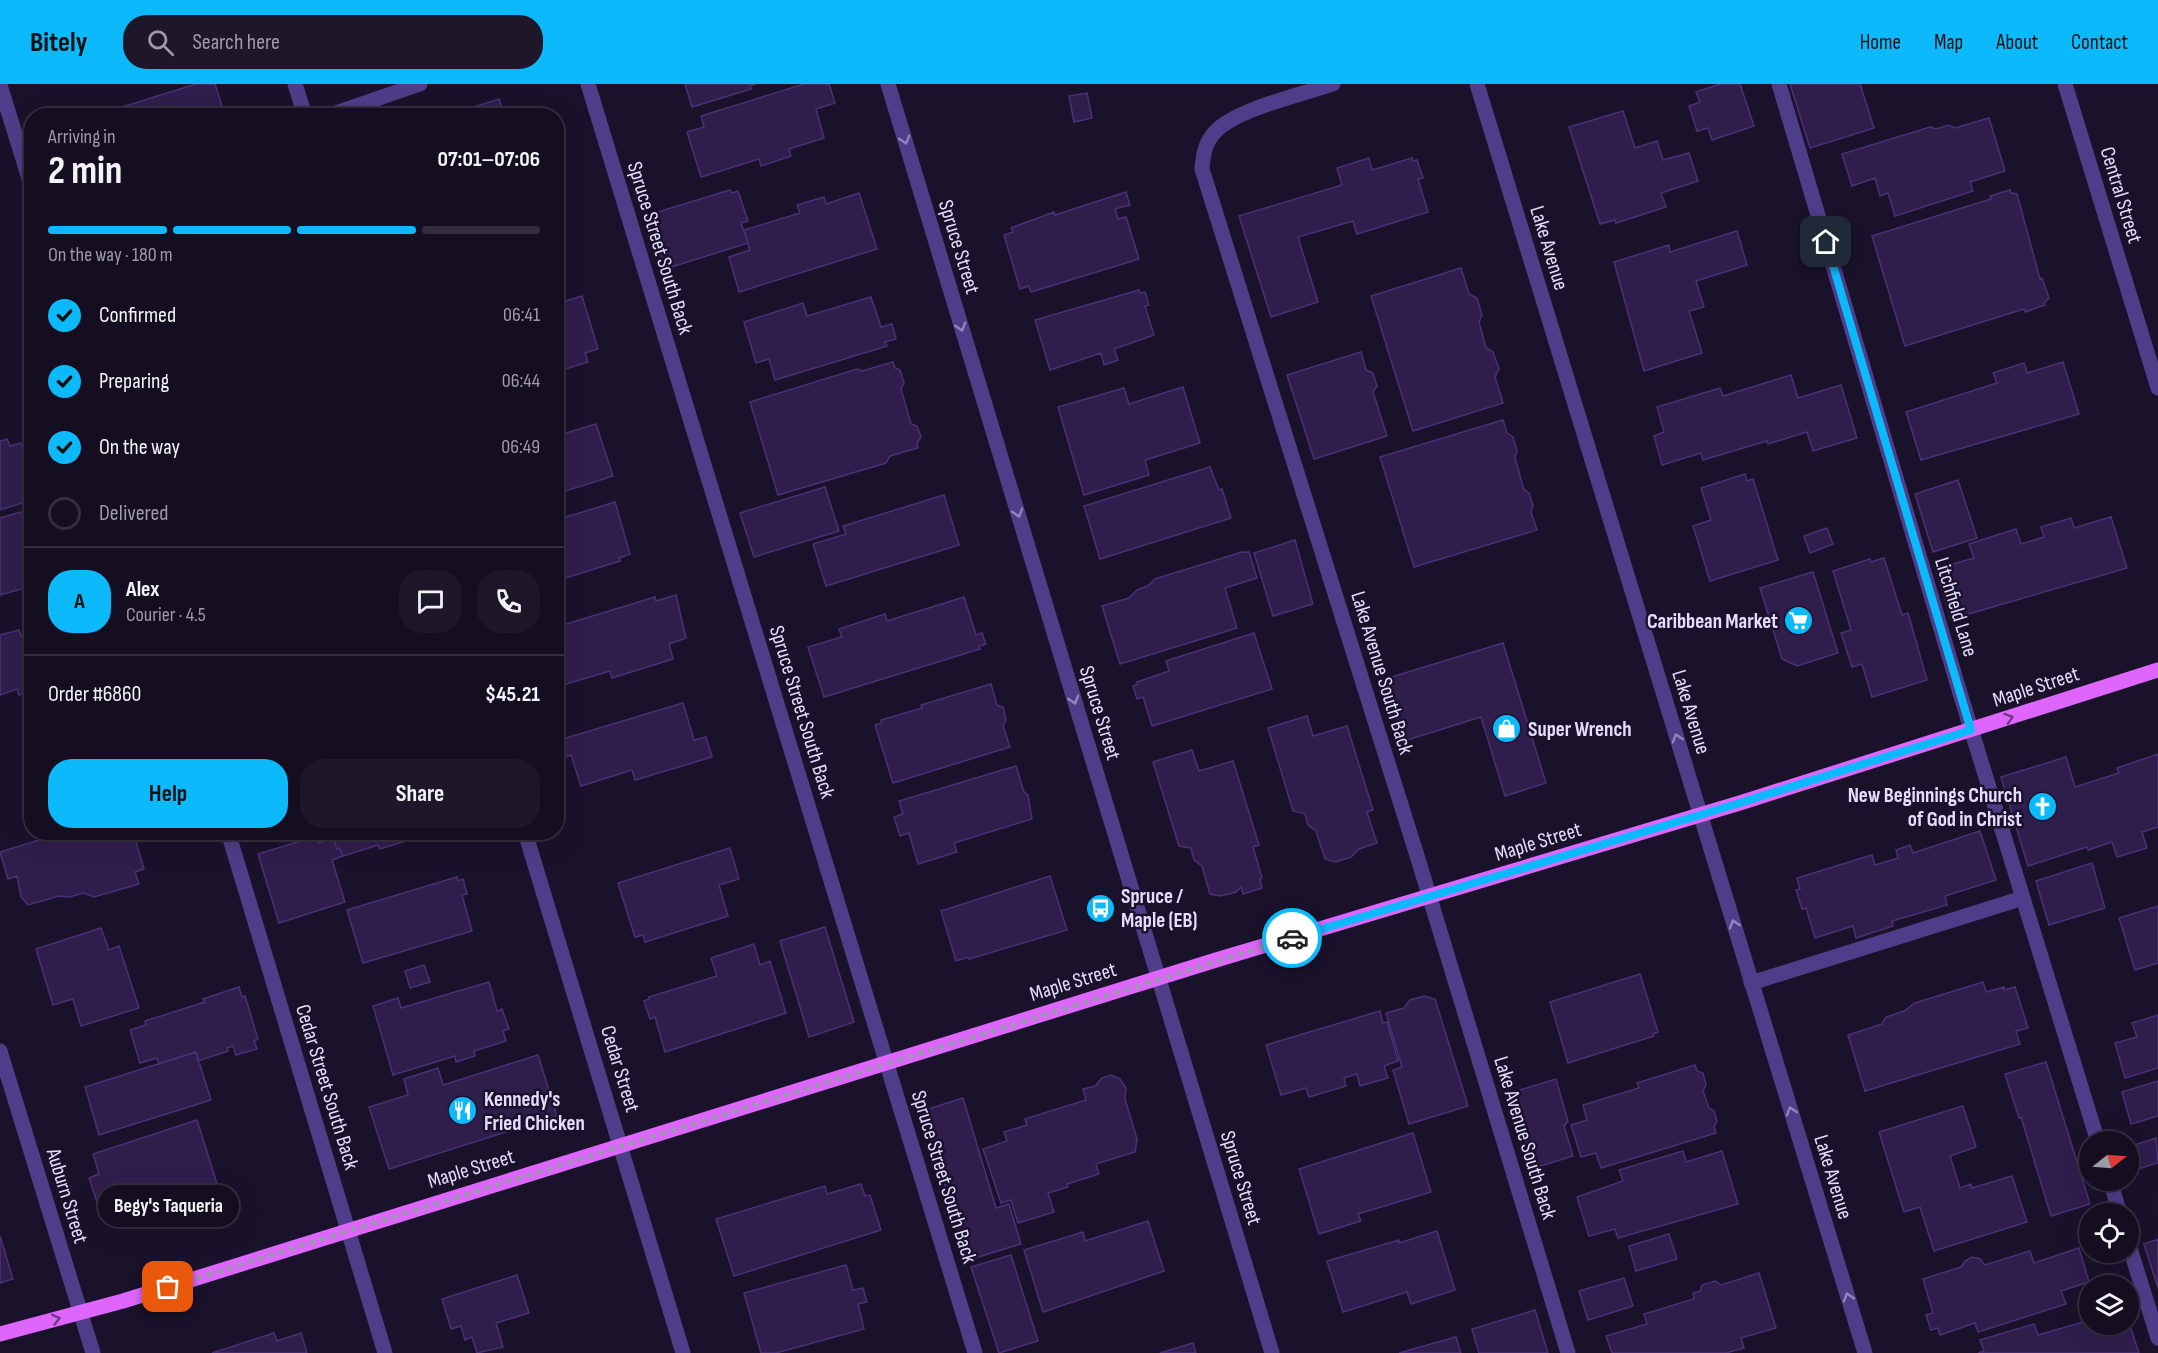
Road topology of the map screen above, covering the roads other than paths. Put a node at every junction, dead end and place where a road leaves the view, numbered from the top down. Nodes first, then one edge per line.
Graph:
1 (295, 84) edge
2 (420, 84) edge
3 (588, 84) edge
4 (888, 84) edge
5 (1333, 84) edge
6 (1477, 84) edge
7 (1779, 84) edge
8 (2065, 84) edge
9 (0, 85) edge
10 (302, 108) edge
11 (350, 108) edge
12 (24, 162) edge
13 (2158, 388) edge
14 (2158, 670) edge
15 (1971, 730) junction
16 (1700, 815) junction
17 (230, 840) edge
18 (527, 840) edge
19 (1430, 897) junction
20 (2023, 898) junction
21 (1158, 978) junction
22 (1751, 983) junction
23 (0, 1051) edge
24 (887, 1062) junction
25 (2095, 1131) edge
26 (621, 1145) junction
27 (348, 1229) junction
28 (2135, 1263) edge
29 (82, 1312) junction
30 (0, 1334) edge
31 (2158, 1338) edge
32 (93, 1353) edge
33 (385, 1353) edge
34 (683, 1353) edge
35 (975, 1353) edge
36 (1272, 1353) edge
37 (1568, 1353) edge
38 (1865, 1353) edge

1 - 10 street
2 - 11 street
3 - 24 street, Spruce Street South Back
4 -> 21 street, Spruce Street
5 - 19 street, Lake Avenue South Back
16 -> 6 street, Lake Avenue
7 - 15 street, Litchfield Lane
8 - 13 street, Central Street
9 - 12 street
15 -> 14 main road, Maple Street
15 - 16 main road, Maple Street
15 - 20 street, Litchfield Lane
16 - 19 main road, Maple Street
22 -> 16 street, Lake Avenue
17 - 27 street, Cedar Street South Back
18 - 26 street, Cedar Street
19 - 21 main road, Maple Street
19 - 37 street, Lake Avenue South Back
20 - 22 street
20 - 25 street, Litchfield Lane
21 - 24 main road, Maple Street
21 - 36 street, Spruce Street
38 -> 22 street, Lake Avenue
23 - 29 street, Auburn Street
24 - 26 main road, Maple Street
24 - 35 street, Spruce Street South Back
26 - 27 main road, Maple Street
26 - 34 street, Cedar Street
27 - 29 main road, Maple Street
27 - 33 street, Cedar Street South Back
28 - 31 street
30 -> 29 main road, Maple Street
29 - 32 street, Auburn Street

